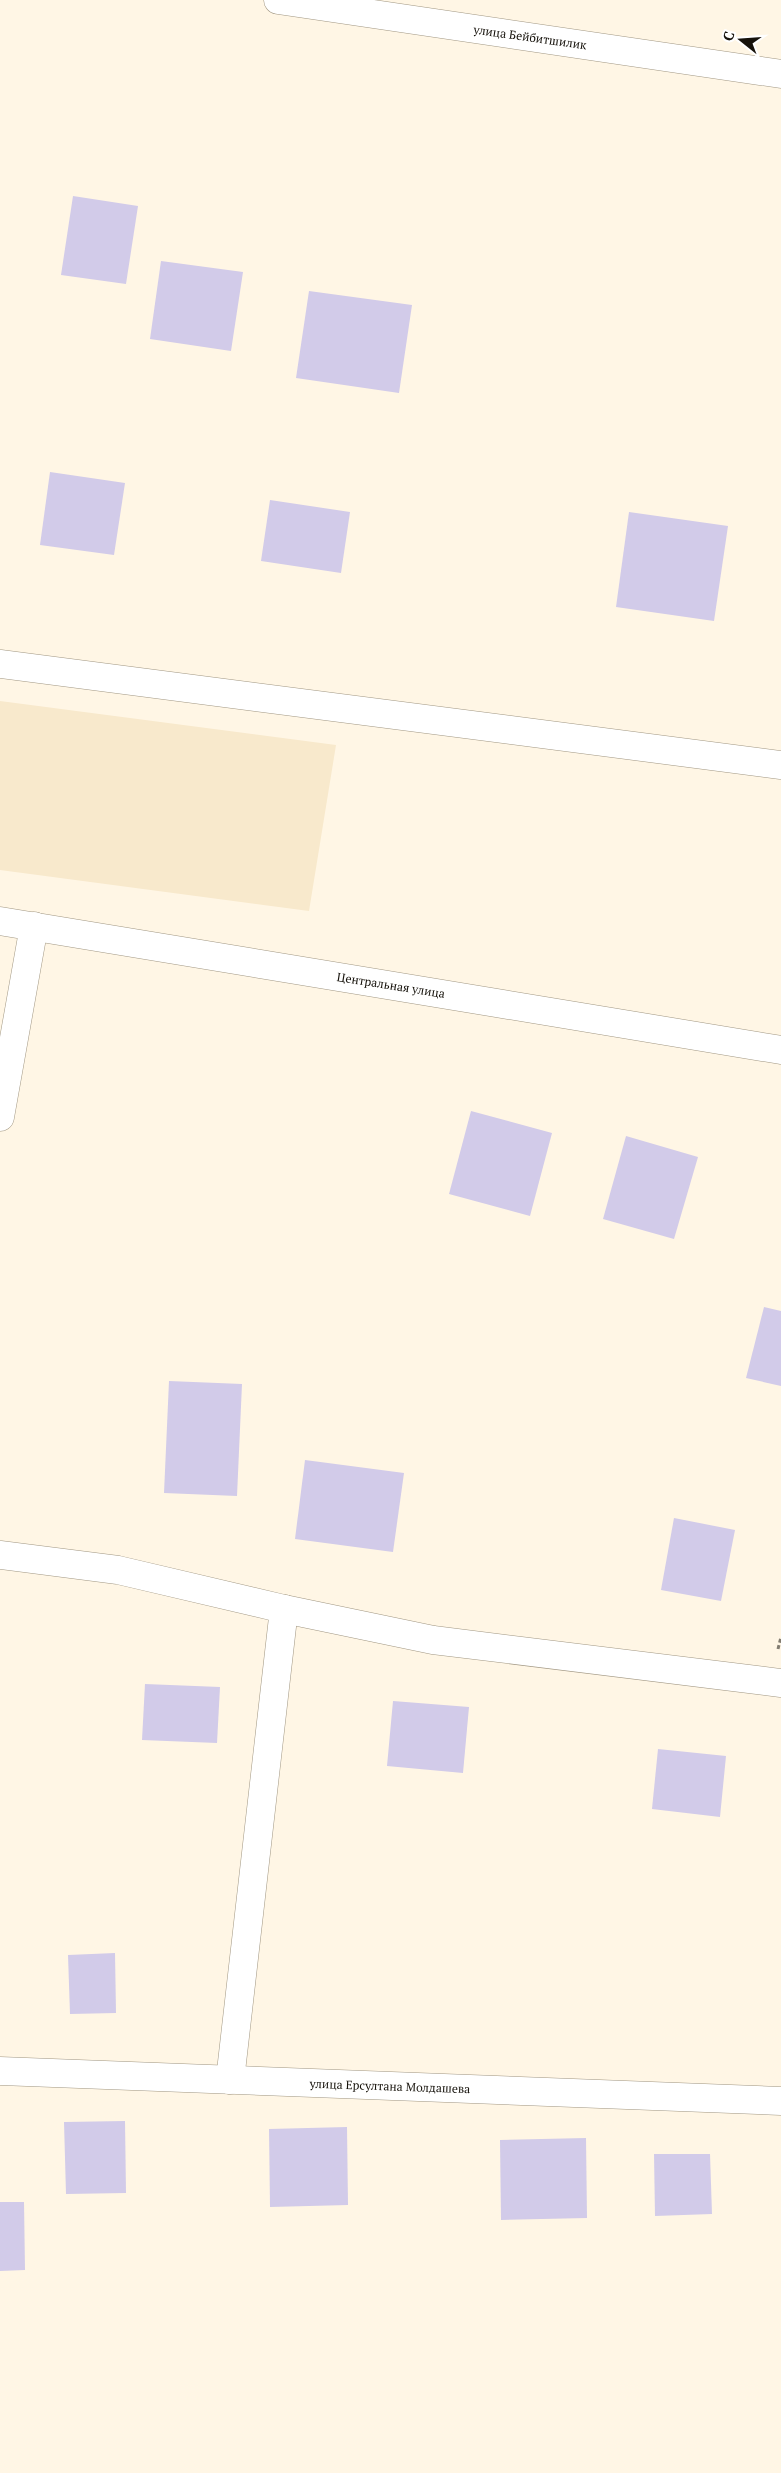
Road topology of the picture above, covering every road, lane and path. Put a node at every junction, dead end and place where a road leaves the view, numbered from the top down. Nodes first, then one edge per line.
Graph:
1 (278, 0) edge
2 (781, 74) edge
3 (0, 664) edge
4 (781, 765) edge
5 (0, 921) edge
6 (34, 926) junction
7 (781, 1050) edge
8 (0, 1117) edge
9 (0, 1555) edge
10 (284, 1609) junction
11 (781, 1683) edge
12 (0, 2071) edge
13 (230, 2080) junction
14 (781, 2101) edge

1 - 2 street, улица Бейбитшилик
3 - 4 street
5 - 6 street, Центральная улица
6 - 7 street, Центральная улица
6 - 8 street
9 - 10 street
10 - 11 street
10 - 13 street
12 - 13 street, улица Ерсултана Молдашева
13 - 14 street, улица Ерсултана Молдашева

